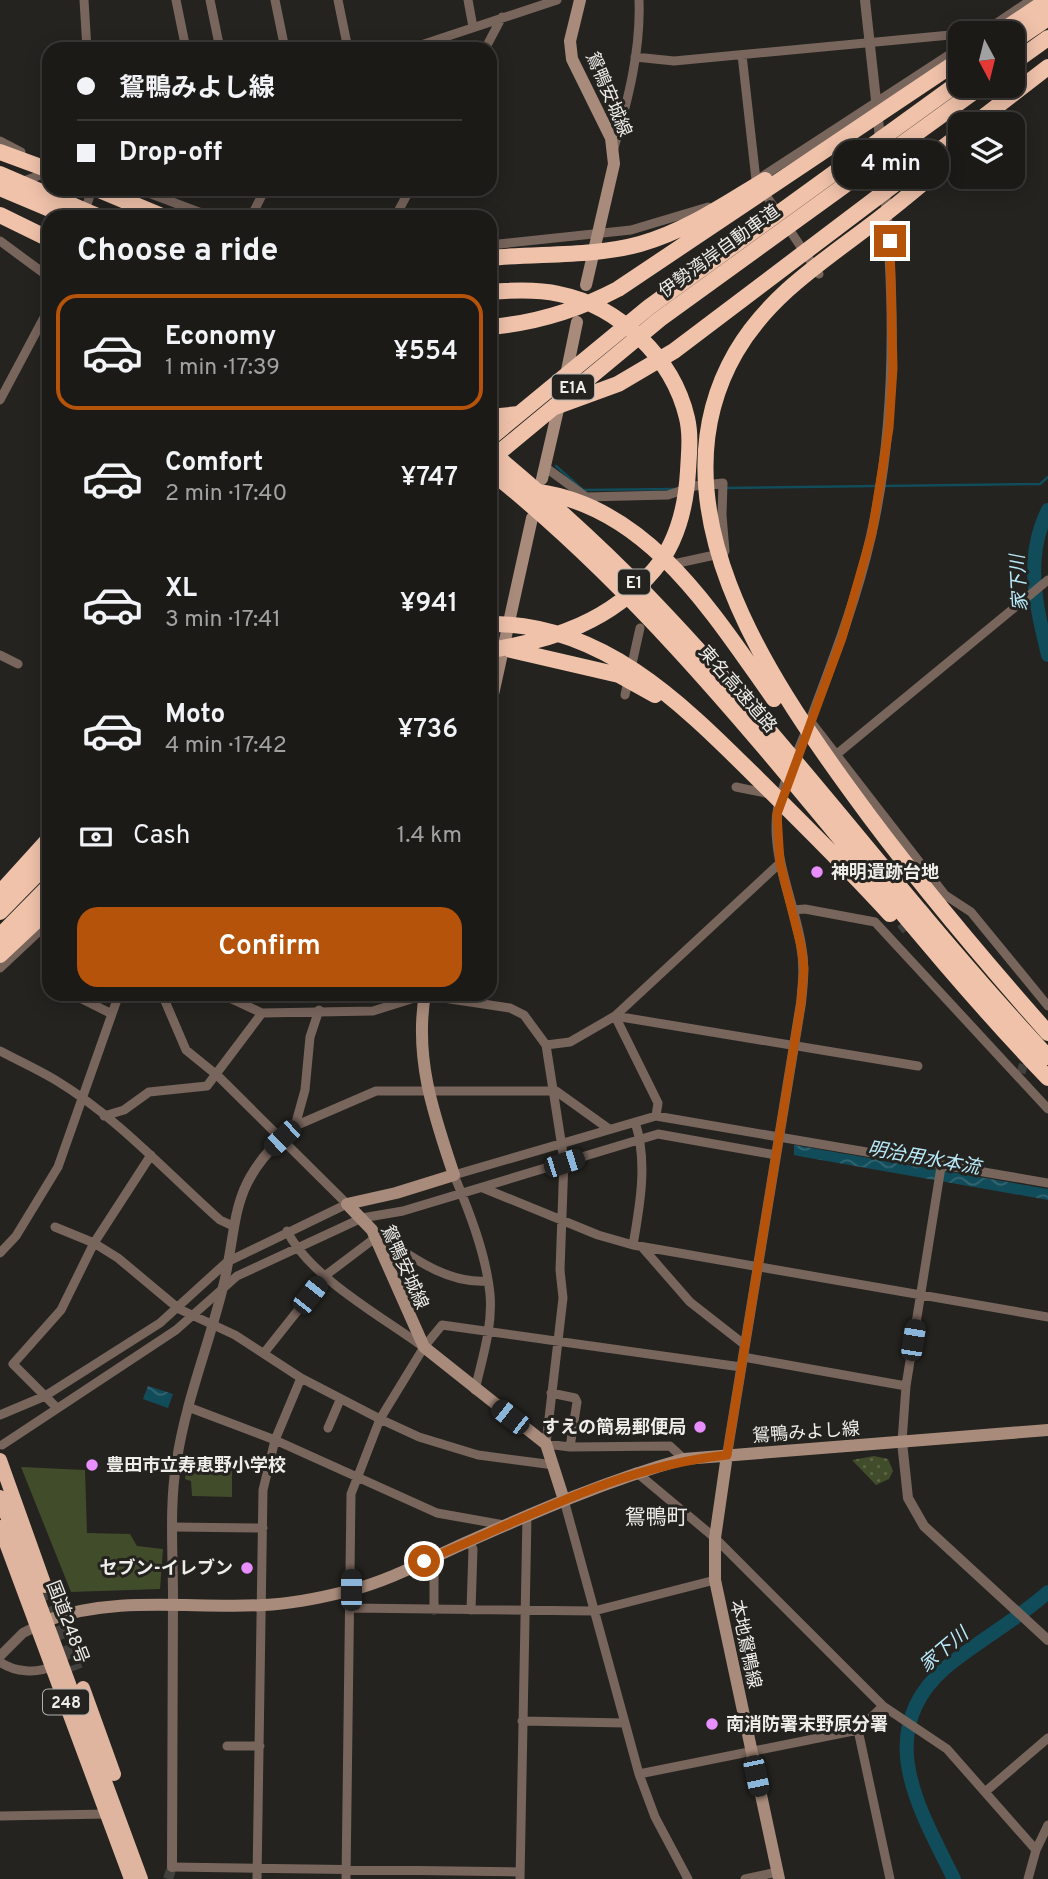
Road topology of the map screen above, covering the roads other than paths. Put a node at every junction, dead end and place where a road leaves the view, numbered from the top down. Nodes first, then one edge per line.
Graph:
1 (84, 0) edge
2 (176, 0) edge
3 (209, 0) edge
4 (275, 0) edge
5 (338, 0) edge
6 (468, 0) edge
7 (558, 0) edge
8 (580, 0) edge
9 (639, 0) edge
10 (865, 0) edge
11 (1031, 0) edge
12 (1048, 0) edge
13 (502, 17) junction
14 (1048, 18) edge
15 (1000, 21) edge
16 (1017, 21) edge
17 (473, 27) junction
18 (1026, 33) edge
19 (948, 35) edge
20 (1048, 38) edge
21 (87, 42) edge
22 (185, 42) edge
23 (218, 42) edge
24 (284, 42) edge
25 (347, 42) edge
26 (429, 42) edge
27 (489, 42) edge
28 (870, 43) junction
29 (1026, 54) edge
30 (742, 55) junction
31 (948, 55) edge
32 (635, 57) junction
33 (948, 67) edge
34 (1048, 69) edge
35 (948, 91) edge
36 (964, 98) edge
37 (876, 102) junction
38 (990, 112) edge
39 (1003, 112) edge
40 (861, 125) junction
41 (0, 141) edge
42 (948, 144) edge
43 (614, 150) junction
44 (0, 152) edge
45 (42, 159) edge
46 (948, 162) edge
47 (42, 168) edge
48 (0, 174) edge
49 (42, 174) edge
50 (756, 180) junction
51 (0, 189) edge
52 (42, 192) edge
53 (51, 196) edge
54 (112, 196) edge
55 (156, 196) edge
56 (52, 210) edge
57 (84, 210) edge
58 (146, 210) edge
59 (194, 210) edge
60 (0, 215) edge
61 (762, 233) junction
62 (42, 236) edge
63 (597, 236) junction
64 (0, 241) edge
65 (497, 244) edge
66 (497, 258) edge
67 (42, 272) edge
68 (819, 274) dead end
69 (586, 285) dead end
70 (497, 292) edge
71 (654, 313) junction
72 (42, 321) edge
73 (577, 322) dead end
74 (497, 326) edge
75 (0, 400) edge
76 (497, 416) edge
77 (497, 433) edge
78 (497, 454) edge
79 (497, 457) edge
80 (544, 473) joint
81 (497, 477) edge
82 (497, 489) edge
83 (532, 518) dead end
84 (725, 553) junction
85 (655, 571) dead end
86 (1048, 580) edge
87 (497, 625) edge
88 (640, 628) dead end
89 (497, 646) edge
90 (497, 649) edge
91 (0, 654) edge
92 (18, 664) dead end
93 (497, 676) edge
94 (625, 695) dead end
95 (810, 721) junction
96 (759, 731) junction
97 (730, 751) junction
98 (837, 754) junction
99 (736, 787) dead end
100 (782, 797) junction
101 (819, 801) junction
102 (42, 838) edge
103 (42, 847) edge
104 (895, 852) junction
105 (780, 863) junction
106 (42, 869) edge
107 (2, 878) edge
108 (0, 893) edge
109 (42, 893) edge
110 (42, 895) edge
111 (793, 910) junction
112 (0, 912) edge
113 (42, 916) edge
114 (42, 929) edge
115 (900, 930) tunnel mouth
116 (0, 936) edge
117 (891, 937) junction
118 (0, 955) edge
119 (0, 968) edge
120 (86, 1001) edge
121 (116, 1001) edge
122 (165, 1001) edge
123 (236, 1001) edge
124 (403, 1001) edge
125 (423, 1001) edge
126 (465, 1001) edge
127 (1044, 1004) edge
128 (319, 1010) junction
129 (110, 1013) junction
130 (262, 1013) junction
131 (615, 1016) junction
132 (1048, 1033) edge
133 (795, 1044) junction
134 (546, 1045) junction
135 (0, 1051) edge
136 (1048, 1057) edge
137 (918, 1066) dead end
138 (218, 1076) junction
139 (1048, 1079) edge
140 (552, 1091) junction
141 (427, 1093) junction
142 (84, 1100) junction
143 (1048, 1109) edge
144 (104, 1116) junction
145 (656, 1116) junction
146 (635, 1122) junction
147 (295, 1126) junction
148 (609, 1129) junction
149 (282, 1138) junction
150 (640, 1138) junction
151 (779, 1138) junction
152 (562, 1145) junction
153 (776, 1154) junction
154 (151, 1155) junction
155 (564, 1161) junction
156 (941, 1167) junction
157 (454, 1177) junction
158 (1048, 1183) edge
159 (483, 1188) junction
160 (461, 1192) junction
161 (355, 1211) junction
162 (561, 1221) junction
163 (233, 1226) junction
164 (55, 1227) dead end
165 (287, 1231) junction
166 (374, 1234) junction
167 (94, 1243) junction
168 (638, 1246) junction
169 (296, 1249) junction
170 (0, 1253) edge
171 (226, 1265) junction
172 (757, 1267) junction
173 (326, 1275) junction
174 (487, 1282) junction
175 (223, 1289) junction
176 (920, 1295) junction
177 (179, 1309) junction
178 (191, 1316) junction
179 (1048, 1317) edge
180 (211, 1324) junction
181 (488, 1331) junction
182 (557, 1342) junction
183 (424, 1347) junction
184 (264, 1353) junction
185 (743, 1356) junction
186 (301, 1378) junction
187 (906, 1386) junction
188 (475, 1390) junction
189 (551, 1394) junction
190 (45, 1396) junction
191 (340, 1400) junction
192 (188, 1407) junction
193 (57, 1408) junction
194 (0, 1415) edge
195 (380, 1419) junction
196 (328, 1428) dead end
197 (1048, 1430) edge
198 (275, 1440) junction
199 (902, 1442) junction
200 (546, 1444) junction
201 (570, 1447) junction
202 (1, 1452) edge
203 (727, 1455) junction
204 (684, 1460) junction
205 (554, 1465) junction
206 (636, 1472) junction
207 (357, 1476) junction
208 (0, 1497) edge
209 (564, 1500) junction
210 (527, 1516) junction
211 (504, 1525) junction
212 (0, 1527) edge
213 (173, 1527) junction
214 (263, 1528) junction
215 (715, 1538) junction
216 (469, 1541) junction
217 (3, 1543) edge
218 (431, 1558) junction
219 (715, 1580) junction
220 (45, 1586) tunnel mouth
221 (351, 1590) junction
222 (173, 1605) junction
223 (263, 1605) junction
224 (351, 1608) junction
225 (433, 1610) junction
226 (471, 1610) junction
227 (525, 1611) junction
228 (594, 1611) junction
229 (42, 1623) junction
230 (1048, 1640) edge
231 (1, 1653) edge
232 (52, 1666) junction
233 (76, 1670) tunnel mouth
234 (883, 1706) junction
235 (522, 1721) junction
236 (625, 1723) junction
237 (858, 1730) junction
238 (1048, 1738) edge
239 (227, 1746) dead end
240 (260, 1746) junction
241 (751, 1752) junction
242 (639, 1774) junction
243 (985, 1792) junction
244 (107, 1814) junction
245 (0, 1816) edge
246 (1048, 1825) edge
247 (1036, 1850) junction
248 (172, 1867) joint
249 (258, 1867) junction
250 (346, 1874) edge
251 (778, 1875) edge
252 (520, 1876) edge
253 (131, 1879) edge
254 (141, 1879) edge
255 (148, 1879) edge
256 (257, 1879) edge
257 (688, 1879) edge
258 (745, 1879) edge
259 (890, 1879) edge
260 (1028, 1879) edge

1 - 21 street
2 - 22 street
3 - 23 street
4 - 24 street
5 - 25 street
6 - 17 street
7 - 13 street
8 - 43 main road, 鴛鴨安城線
9 - 32 street
10 - 28 street
11 - 15 street
12 - 16 highway
13 - 17 street
13 - 27 street
14 - 18 highway
17 - 26 street
19 - 28 street
20 - 29 highway
28 - 30 street
28 - 37 street
30 - 32 street
30 - 50 street
31 - 37 street
32 - 43 street
33 - 40 highway
34 - 38 highway
34 - 39 highway
35 - 61 highway, 伊勢湾岸自動車道 / E1A
36 - 61 highway, 伊勢湾岸自動車道 / E1A
37 - 50 street
37 - 95 street
40 - 66 highway
40 - 74 highway
41 - 45 street
42 - 76 highway
43 - 63 main road, 鴛鴨安城線
44 - 47 highway
46 - 104 highway
48 - 52 highway
49 - 51 street
50 - 63 street
50 - 68 street
51 - 56 highway
53 - 57 highway
54 - 58 highway
55 - 59 street
60 - 62 highway
61 - 71 highway, 伊勢湾岸自動車道 / E1A
63 - 65 street
63 - 69 main road, 鴛鴨安城線
64 - 67 street
70 - 90 highway
71 - 77 highway, 伊勢湾岸自動車道 / E1A
71 - 78 highway, 伊勢湾岸自動車道 / E1A
72 - 75 street
73 - 80 main road
79 - 96 highway, 東名高速道路 / E1
80 - 84 street
81 - 96 highway, 東名高速道路 / E1
82 - 104 highway
83 - 93 main road
84 - 85 street
84 - 95 street
86 - 98 street
87 - 97 highway
88 - 94 street
89 - 97 highway
91 - 92 street
95 - 98 street
95 - 100 street
96 - 101 highway, 東名高速道路 / E1
97 - 139 highway
98 - 127 street
99 - 100 street
100 - 105 street
101 - 136 highway, 東名高速道路 / E1
101 - 139 highway, 東名高速道路 / E1
102 - 107 street
103 - 108 highway
104 - 132 highway
105 - 111 street
105 - 131 street
106 - 112 highway
107 - 110 street
109 - 116 highway
111 - 117 street
111 - 133 street
113 - 118 highway
114 - 119 street
115 - 117 street
117 - 143 street
120 - 129 street
121 - 129 street
122 - 138 street
123 - 130 street
124 - 128 street
125 - 141 main road
126 - 134 street
128 - 130 street
128 - 147 street
129 - 142 street
130 - 138 street
131 - 133 street
131 - 134 street
131 - 145 street
133 - 137 street
133 - 151 street
134 - 140 street
135 - 142 street
138 - 144 street
138 - 149 street
140 - 141 street
140 - 148 street
140 - 152 street
141 - 147 street
141 - 157 main road
142 - 144 street
142 - 170 street
144 - 154 street
145 - 146 street
145 - 151 street
146 - 148 street
146 - 150 street
147 - 149 street
148 - 152 street
149 - 161 street
149 - 163 street
150 - 153 street
150 - 155 street
150 - 168 street
151 - 153 street
151 - 156 street
152 - 155 street
152 - 157 street
153 - 172 street
154 - 163 street
154 - 167 street
155 - 159 street
155 - 162 street
156 - 158 street
156 - 176 street
157 - 160 street
157 - 161 main road
159 - 160 street
159 - 162 street
160 - 161 street
160 - 174 street
161 - 165 street
161 - 166 main road, 鴛鴨安城線
161 - 169 street
162 - 168 street
162 - 182 street
163 - 171 street
164 - 167 street
165 - 169 street
165 - 171 street
166 - 173 street
166 - 174 street
166 - 183 main road, 鴛鴨安城線
167 - 177 street
167 - 190 street
168 - 172 street
168 - 185 street
169 - 173 street
169 - 175 street
171 - 175 street
171 - 177 street
172 - 176 street
172 - 185 street
173 - 183 street
173 - 184 street
174 - 181 street
175 - 178 street
175 - 180 street
176 - 179 street
176 - 187 street
177 - 178 street
177 - 190 street
178 - 180 street
178 - 193 street
180 - 184 street
180 - 192 street
181 - 182 street
181 - 183 street
181 - 188 street
182 - 185 street
182 - 189 street
183 - 188 main road, 鴛鴨安城線
183 - 195 street
184 - 186 street
185 - 187 street
185 - 203 street
186 - 191 street
186 - 198 street
187 - 199 street
188 - 200 main road, 鴛鴨安城線
189 - 200 street
189 - 201 street
190 - 193 street
190 - 194 street
191 - 195 street
191 - 196 street
192 - 198 street
192 - 213 street
193 - 202 street
195 - 205 street
195 - 207 street
197 - 199 main road, 鴛鴨みよし線
198 - 207 street
198 - 214 street
199 - 203 main road, 鴛鴨みよし線
199 - 230 street
200 - 201 street
200 - 205 main road
201 - 204 street
202 - 220 highway
203 - 204 main road, 鴛鴨みよし線
203 - 215 main road, 本地鴛鴨線
204 - 206 main road, 鴛鴨みよし線
205 - 209 main road
206 - 209 main road, 鴛鴨みよし線
206 - 215 street
207 - 211 street
207 - 221 street
208 - 229 highway, 国道248号 / 248
209 - 210 main road, 鴛鴨みよし線
209 - 228 street
210 - 211 main road, 鴛鴨みよし線
210 - 227 street
211 - 216 main road, 鴛鴨みよし線
212 - 217 highway, 国道248号 / 248
213 - 214 street
213 - 222 street
214 - 223 street
215 - 219 main road, 本地鴛鴨線
215 - 234 street
216 - 218 main road, 鴛鴨みよし線
216 - 226 street
217 - 229 highway, 国道248号 / 248
218 - 221 main road, 鴛鴨みよし線
218 - 225 street
219 - 228 street
219 - 241 main road, 本地鴛鴨線
221 - 223 main road, 鴛鴨みよし線
221 - 224 street
222 - 223 main road, 鴛鴨みよし線
222 - 229 main road, 鴛鴨みよし線
222 - 248 street
223 - 240 street
224 - 225 street
224 - 250 street
225 - 226 street
226 - 227 street
227 - 228 street
227 - 235 street
228 - 236 street
229 - 231 street
229 - 232 highway, 国道248号 / 248
229 - 254 highway, 国道248号 / 248
231 - 232 street
232 - 244 highway, 国道248号 / 248
233 - 255 highway, 248
234 - 237 street
234 - 243 street
235 - 236 street
235 - 252 street
236 - 242 street
237 - 241 street
237 - 259 street
238 - 243 street
239 - 240 street
240 - 249 street
241 - 242 street
241 - 251 main road, 本地鴛鴨線
242 - 257 street
243 - 247 street
244 - 245 street
244 - 253 highway, 国道248号 / 248
246 - 247 street
247 - 260 street
248 - 249 street
249 - 250 street
249 - 256 street
250 - 252 street
251 - 258 street

